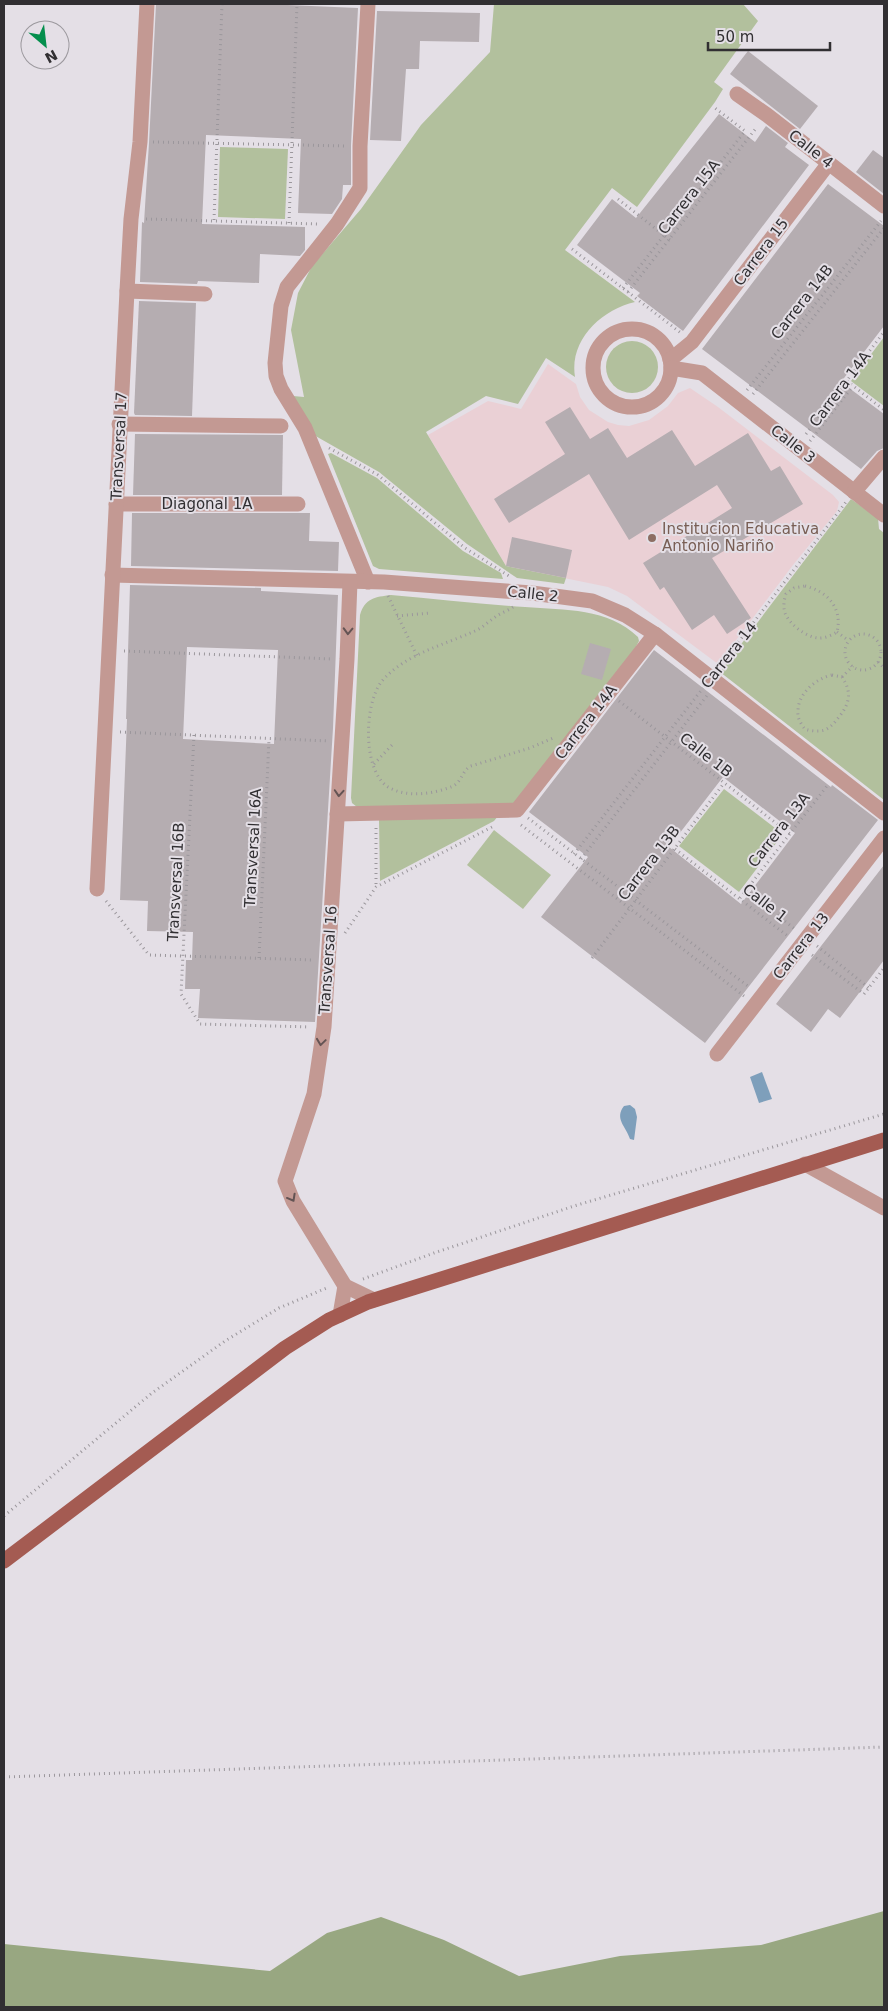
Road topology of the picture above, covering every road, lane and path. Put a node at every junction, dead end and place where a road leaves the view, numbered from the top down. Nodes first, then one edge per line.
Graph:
1 (147, 4) edge
2 (222, 4) edge
3 (297, 4) edge
4 (368, 4) edge
5 (738, 94) dead end
6 (715, 108) dead end
7 (767, 115) junction
8 (140, 142) junction
9 (217, 143) junction
10 (292, 145) junction
11 (360, 146) junction
12 (829, 163) junction
13 (618, 199) dead end
14 (884, 206) edge
15 (884, 216) edge
16 (131, 219) junction
17 (214, 220) junction
18 (289, 223) junction
19 (337, 224) junction
20 (884, 228) edge
21 (664, 235) junction
22 (670, 240) junction
23 (572, 249) dead end
24 (623, 288) junction
25 (127, 290) junction
26 (628, 292) junction
27 (205, 294) dead end
28 (884, 332) edge
29 (692, 342) junction
30 (668, 364) junction
31 (846, 381) junction
32 (853, 386) junction
33 (741, 403) junction
34 (884, 410) edge
35 (119, 424) junction
36 (281, 426) dead end
37 (328, 448) dead end
38 (799, 449) junction
39 (884, 457) edge
40 (854, 492) junction
41 (116, 504) junction
42 (298, 504) dead end
43 (884, 515) edge
44 (112, 575) junction
45 (350, 582) junction
46 (368, 582) junction
47 (388, 583) junction
48 (780, 589) junction
49 (515, 592) junction
50 (532, 593) junction
51 (786, 594) junction
52 (430, 613) dead end
53 (397, 616) junction
54 (837, 632) junction
55 (654, 634) junction
56 (849, 641) junction
57 (108, 650) junction
58 (417, 656) junction
59 (347, 659) junction
60 (878, 662) junction
61 (853, 666) junction
62 (884, 668) edge
63 (842, 677) junction
64 (714, 680) junction
65 (609, 693) junction
66 (104, 731) junction
67 (577, 734) junction
68 (194, 735) junction
69 (665, 737) junction
70 (269, 739) junction
71 (342, 742) junction
72 (671, 742) junction
73 (392, 745) dead end
74 (374, 765) junction
75 (835, 775) junction
76 (724, 783) junction
77 (517, 810) junction
78 (884, 813) edge
79 (337, 814) junction
80 (376, 814) junction
81 (494, 825) dead end
82 (790, 834) junction
83 (884, 838) edge
84 (675, 849) junction
85 (574, 854) junction
86 (581, 859) junction
87 (376, 887) junction
88 (97, 889) joint
89 (740, 898) junction
90 (635, 900) junction
91 (629, 908) junction
92 (344, 936) dead end
93 (801, 946) junction
94 (184, 955) junction
95 (259, 958) junction
96 (592, 958) dead end
97 (327, 960) junction
98 (884, 968) edge
99 (759, 1001) junction
100 (324, 1027) junction
101 (717, 1054) dead end
102 (884, 1140) edge
103 (805, 1164) junction
104 (884, 1208) edge
105 (345, 1286) junction
106 (374, 1300) junction
107 (340, 1315) junction
108 (4, 1561) edge
109 (884, 1747) edge
110 (4, 1777) edge

1 - 8 street, Transversal 17
2 - 9 path
3 - 10 path
4 - 11 street
5 - 7 street, Calle 4
6 - 21 path, Carrera 15A
7 - 12 street, Calle 4
7 - 22 path, Carrera 15A
8 - 9 path
8 - 16 street, Transversal 17
9 - 10 path
9 - 17 path
10 - 11 path
10 - 18 path
11 - 19 street
12 - 14 street, Calle 4
12 - 29 street, Carrera 15
13 - 21 path
15 - 33 path, Carrera 14B
16 - 17 path
16 - 25 street, Transversal 17
17 - 18 path
18 - 19 path
19 - 46 street
20 - 33 path, Carrera 14B
21 - 22 path
21 - 24 path, Carrera 15A
22 - 26 path, Carrera 15A
23 - 24 path
24 - 26 path
25 - 27 street
25 - 35 street, Transversal 17
26 - 29 path
28 - 31 path, Carrera 14A
29 - 30 street, Carrera 15
30 - 30 street
30 - 33 street, Calle 3
31 - 32 path
31 - 38 path, Carrera 14A
32 - 34 path
32 - 38 path, Carrera 14A
33 - 38 street, Calle 3
35 - 36 street
35 - 41 street, Transversal 17
37 - 49 path
38 - 40 street, Calle 3
39 - 40 street
40 - 43 street, Calle 3
40 - 48 path, Carrera 14
41 - 42 street, Diagonal 1A
41 - 44 street, Transversal 17
44 - 45 street, Calle 2
44 - 57 street, Transversal 17
45 - 46 street, Calle 2
45 -> 59 street, Transversal 16
46 - 47 street, Calle 2
47 - 49 street, Calle 2
47 - 53 path
48 - 51 path
48 - 64 path, Carrera 14
49 - 50 street, Calle 2
50 - 55 street, Calle 2
50 - 58 path
51 - 54 path
51 - 54 path
52 - 53 path
53 - 58 path
54 - 56 path
55 - 64 street, Calle 2
55 - 65 street, Carrera 14A
56 - 60 path
56 - 61 path
57 - 59 path
57 - 66 street, Transversal 17
58 - 74 path
59 - 71 street, Transversal 16
60 - 61 path
60 - 62 path
61 - 63 path
63 - 63 path
64 - 69 path, Carrera 14
64 - 72 path, Carrera 14
64 - 75 street, Calle 2
65 - 67 street, Carrera 14A
65 - 69 path, Calle 1B
66 - 68 path
66 - 88 street, Transversal 17
67 - 74 path
67 - 77 street, Carrera 14A
68 - 70 path
68 - 94 path, Transversal 16B
69 - 72 path, Calle 1B
69 - 85 path, Carrera 14
70 - 71 path
70 - 95 path, Transversal 16A
71 -> 79 street, Transversal 16
72 - 76 path, Calle 1B
72 - 86 path, Carrera 14
73 - 74 path
75 - 78 street, Calle 2
75 - 82 path, Carrera 13A
76 - 82 path, Calle 1B
76 - 84 path, Carrera 13B
77 - 80 street
77 - 85 path
77 - 91 path
79 - 80 street
79 - 97 street, Transversal 16
80 - 87 path
81 - 87 path
82 - 89 path, Carrera 13A
83 - 93 street, Carrera 13
84 - 89 path, Calle 1
84 - 90 path, Carrera 13B
85 - 86 path
86 - 90 path
87 - 92 path
88 - 94 path
89 - 93 path, Calle 1
90 - 91 path, Carrera 13B
90 - 99 path
91 - 96 path, Carrera 13B
91 - 99 path
93 - 98 path, Calle 1
93 - 99 street, Carrera 13
94 - 95 path
94 - 100 path, Transversal 16B
95 - 97 path
97 - 100 street, Transversal 16
99 - 101 street, Carrera 13
100 -> 105 street, Transversal 16
102 - 103 main road
103 - 104 street
103 - 106 main road
105 - 106 street
105 - 107 street
106 - 107 main road
107 - 108 main road
109 - 110 path

